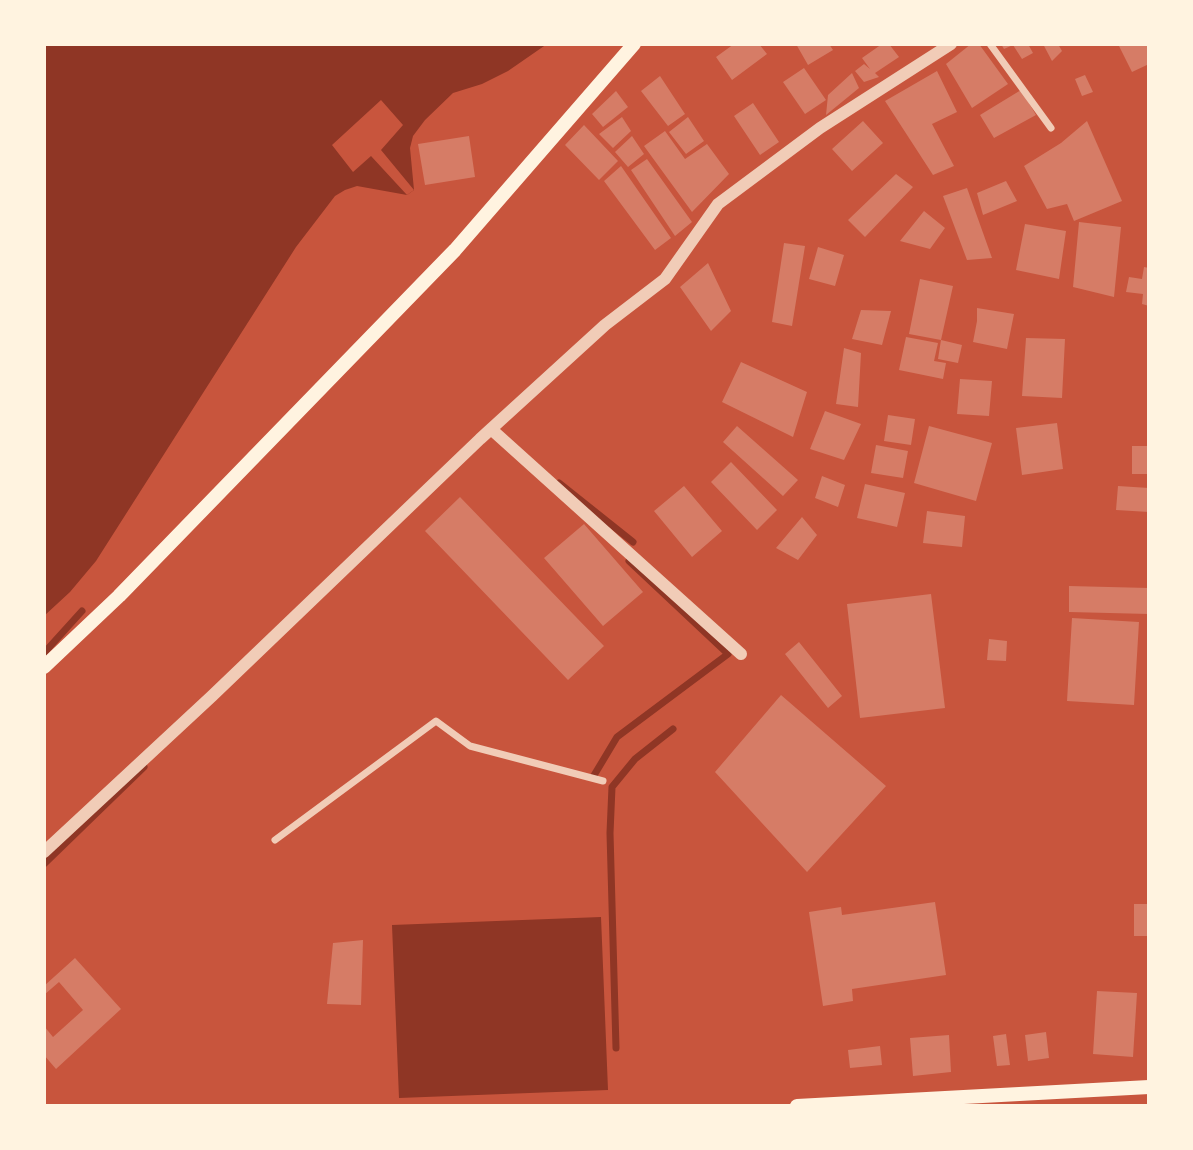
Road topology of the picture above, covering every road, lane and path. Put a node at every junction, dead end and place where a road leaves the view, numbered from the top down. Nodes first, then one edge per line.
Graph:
1 (634, 44) edge
2 (951, 44) edge
3 (990, 44) edge
4 (1051, 128) dead end
5 (491, 429) junction
6 (741, 654) dead end
7 (44, 667) edge
8 (603, 781) dead end
9 (275, 840) dead end
10 (44, 852) edge
11 (1149, 1087) edge
12 (797, 1106) edge

1 - 7 main road
2 - 5 street
3 - 4 street
5 - 6 street
5 - 10 street
8 - 9 street
11 - 12 main road

